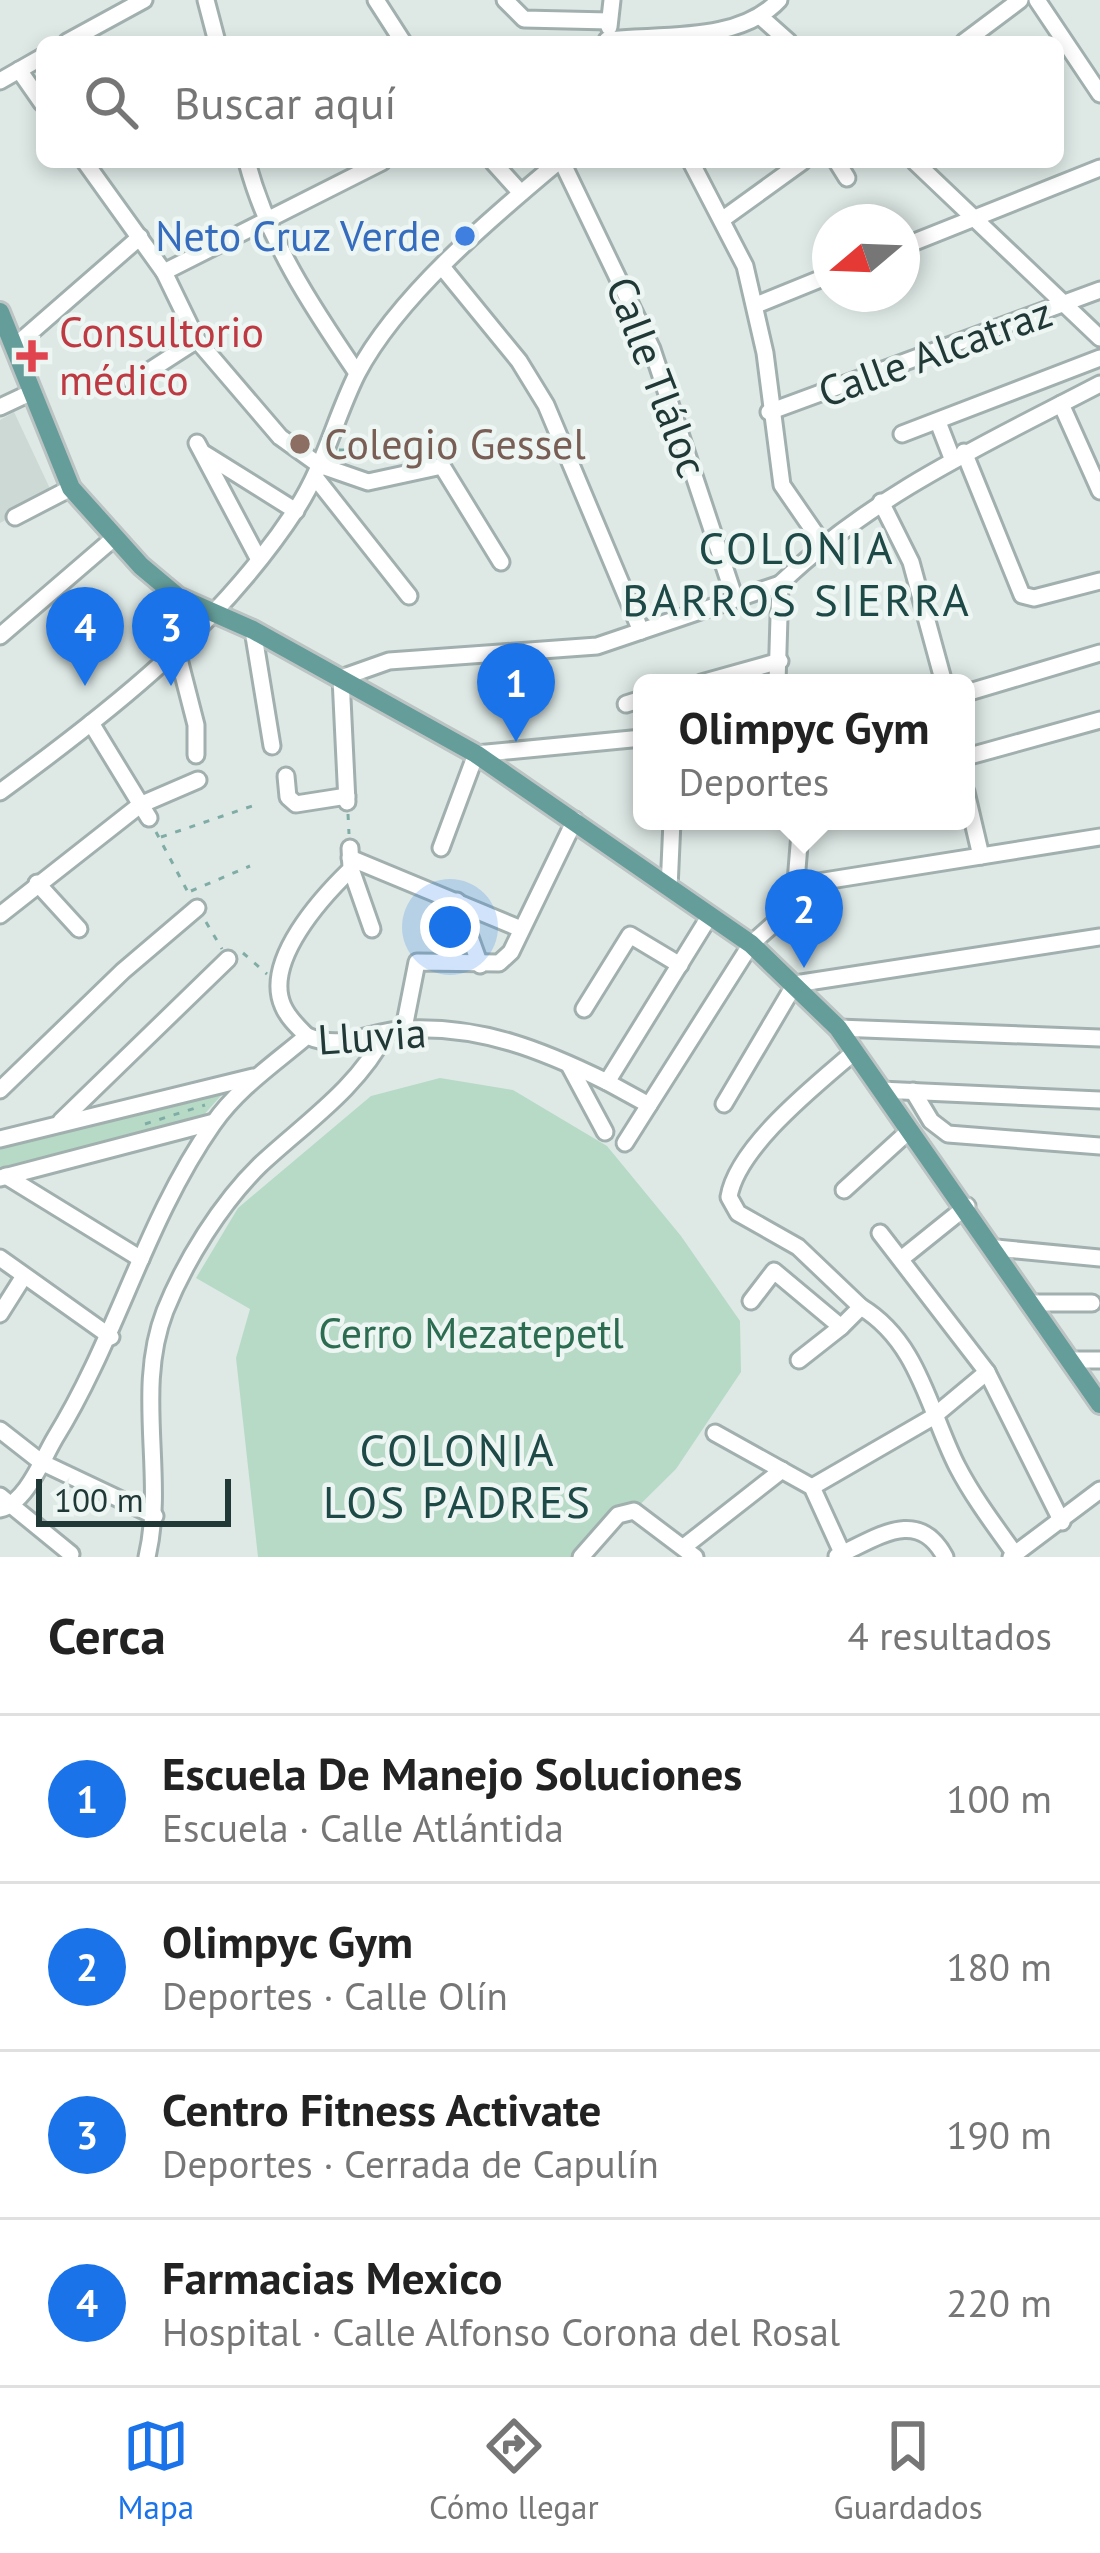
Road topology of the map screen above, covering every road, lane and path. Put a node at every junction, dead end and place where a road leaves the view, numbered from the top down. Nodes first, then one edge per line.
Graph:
1 (144, 0) edge
2 (206, 0) edge
3 (376, 0) edge
4 (505, 0) edge
5 (612, 0) edge
6 (778, 0) edge
7 (1020, 0) edge
8 (1037, 0) edge
9 (763, 18) junction
10 (609, 21) junction
11 (78, 36) edge
12 (215, 36) edge
13 (399, 36) edge
14 (614, 36) edge
15 (662, 36) edge
16 (782, 36) edge
17 (972, 36) edge
18 (1061, 36) edge
19 (1064, 40) edge
20 (36, 60) edge
21 (19, 70) junction
22 (0, 81) edge
23 (36, 94) edge
24 (1100, 94) edge
25 (89, 168) edge
26 (249, 168) edge
27 (370, 168) edge
28 (498, 168) edge
29 (552, 168) edge
30 (563, 168) edge
31 (694, 168) edge
32 (794, 168) edge
33 (842, 168) edge
34 (921, 168) edge
35 (1100, 168) edge
36 (848, 178) dead end
37 (521, 193) junction
38 (974, 218) junction
39 (265, 219) junction
40 (723, 219) junction
41 (140, 237) junction
42 (920, 240) edge
43 (443, 268) junction
44 (164, 272) junction
45 (812, 282) edge
46 (1100, 290) edge
47 (756, 305) junction
48 (1067, 305) junction
49 (0, 312) edge
50 (1100, 338) edge
51 (197, 340) junction
52 (15, 346) junction
53 (1100, 358) edge
54 (357, 374) junction
55 (132, 382) dead end
56 (1100, 384) edge
57 (32, 392) junction
58 (1061, 404) junction
59 (0, 407) edge
60 (770, 412) junction
61 (938, 422) junction
62 (902, 434) dead end
63 (958, 455) junction
64 (317, 471) junction
65 (71, 488) junction
66 (1100, 491) edge
67 (881, 502) junction
68 (296, 511) junction
69 (15, 517) dead end
70 (114, 538) junction
71 (822, 543) junction
72 (258, 558) junction
73 (501, 562) dead end
74 (1100, 581) edge
75 (780, 584) junction
76 (409, 596) dead end
77 (735, 599) junction
78 (215, 614) junction
79 (253, 630) junction
80 (641, 631) junction
81 (1, 634) edge
82 (177, 651) junction
83 (1100, 653) edge
84 (780, 661) junction
85 (733, 674) edge
86 (778, 674) edge
87 (942, 674) edge
88 (341, 678) junction
89 (975, 690) edge
90 (1100, 720) edge
91 (91, 723) junction
92 (633, 739) edge
93 (272, 746) dead end
94 (476, 754) junction
95 (196, 755) dead end
96 (975, 755) edge
97 (286, 776) dead end
98 (198, 780) dead end
99 (0, 792) edge
100 (347, 799) junction
101 (255, 805) dead end
102 (145, 812) junction
103 (575, 820) junction
104 (672, 830) edge
105 (801, 830) edge
106 (975, 830) edge
107 (1100, 837) edge
108 (159, 838) junction
109 (441, 848) dead end
110 (981, 856) junction
111 (350, 858) junction
112 (250, 866) dead end
113 (38, 883) junction
114 (799, 885) junction
115 (669, 889) junction
116 (188, 892) junction
117 (457, 901) junction
118 (197, 908) junction
119 (0, 915) edge
120 (709, 917) junction
121 (79, 928) dead end
122 (372, 929) dead end
123 (521, 929) junction
124 (1100, 937) edge
125 (751, 944) junction
126 (228, 959) junction
127 (480, 965) junction
128 (680, 965) junction
129 (795, 983) junction
130 (279, 990) junction
131 (584, 1009) dead end
132 (404, 1028) junction
133 (838, 1028) junction
134 (386, 1033) junction
135 (307, 1036) junction
136 (1100, 1038) edge
137 (853, 1052) junction
138 (567, 1062) junction
139 (256, 1076) junction
140 (3, 1081) edge
141 (607, 1082) junction
142 (880, 1090) junction
143 (913, 1091) junction
144 (212, 1097) dead end
145 (1100, 1100) edge
146 (724, 1104) dead end
147 (649, 1105) junction
148 (214, 1122) junction
149 (58, 1123) junction
150 (133, 1127) dead end
151 (910, 1130) junction
152 (604, 1132) dead end
153 (0, 1139) edge
154 (625, 1143) dead end
155 (1100, 1146) edge
156 (3, 1177) edge
157 (844, 1190) dead end
158 (967, 1206) junction
159 (880, 1233) dead end
160 (996, 1248) junction
161 (0, 1258) edge
162 (1100, 1258) edge
163 (141, 1259) junction
164 (901, 1259) junction
165 (746, 1274) dead end
166 (24, 1276) junction
167 (1033, 1303) junction
168 (1092, 1303) dead end
169 (861, 1307) junction
170 (0, 1314) edge
171 (841, 1327) junction
172 (111, 1337) junction
173 (799, 1360) dead end
174 (1070, 1360) junction
175 (1100, 1360) edge
176 (987, 1372) junction
177 (1100, 1404) edge
178 (933, 1418) junction
179 (0, 1430) edge
180 (715, 1433) dead end
181 (40, 1462) junction
182 (782, 1470) junction
183 (812, 1487) junction
184 (1100, 1490) edge
185 (4, 1504) edge
186 (155, 1516) junction
187 (1062, 1522) junction
188 (690, 1552) edge
189 (71, 1554) dead end
190 (840, 1556) edge
191 (1013, 1556) edge
192 (147, 1557) edge
193 (581, 1557) edge
194 (945, 1557) edge

1 - 11 street
2 - 12 street
3 - 13 street
4 - 10 street
5 - 10 street
6 - 9 street
7 - 17 street
8 - 18 street
9 - 15 street
9 - 16 street
10 - 14 street
19 - 24 street
20 - 21 street
21 - 22 street
21 - 23 street
25 - 41 street
26 - 39 street
27 - 39 street
28 - 37 street
29 - 37 street
30 - 77 street, Calle Tláloc
31 - 40 street
32 - 40 street
33 - 36 street
34 - 38 street
35 - 38 street
37 - 43 street
38 - 42 street
38 - 48 street
39 - 44 street
39 - 54 street
40 - 47 street
41 - 44 street
41 - 52 street
43 - 54 street
43 - 80 street
44 - 51 street
45 - 47 street
46 - 48 street, Calle Alcatraz
47 - 60 street
48 - 50 street
48 - 60 street, Calle Alcatraz
49 - 52 main road
51 - 55 street
51 - 64 street
52 - 57 main road
53 - 61 street
54 - 64 street
56 - 58 street
57 - 59 street
57 - 65 main road
58 - 63 street
58 - 66 street
60 - 71 street
61 - 62 street
61 - 63 street
63 - 67 street
63 - 74 street
64 - 68 street
64 - 73 street
64 - 76 street
65 - 69 street
65 - 70 main road
67 - 71 street
67 - 87 street
68 - 72 street
68 - 72 street
70 - 78 main road
70 - 81 street
71 - 75 street
72 - 78 street
75 - 77 street
75 - 84 street
77 - 80 street
78 - 79 main road
78 - 82 street
79 - 88 main road
79 - 93 street
80 - 88 street
82 - 91 street
82 - 95 street
83 - 89 street
84 - 85 street
84 - 86 street
88 - 94 main road
88 - 100 street
90 - 96 street
91 - 99 street
91 - 102 street
92 - 94 street
94 - 103 main road
94 - 109 street
97 - 100 street
98 - 102 street
100 - 111 path
101 - 108 path
102 - 108 path
102 - 113 street
103 - 115 main road
103 - 123 street
104 - 115 street
105 - 114 street
106 - 110 street
107 - 110 street
108 - 116 path
110 - 114 street
111 - 117 street
111 - 122 street
111 - 130 street
112 - 116 path
113 - 119 street
113 - 121 street
114 - 125 street
115 - 120 main road
116 - 118 path
117 - 123 street
117 - 127 street
118 - 126 path
118 - 140 street
120 - 125 main road
120 - 128 street
123 - 127 street
124 - 129 street
125 - 129 main road
125 - 147 street
126 - 130 path
126 - 149 street
127 - 132 street
128 - 131 street
128 - 141 street
129 - 133 main road
129 - 146 street
130 - 135 street
132 - 134 street, Lluvia
132 - 138 street, Lluvia
133 - 136 street
133 - 137 main road
134 - 135 street, Lluvia
134 - 186 street
135 - 139 street, Lluvia
137 - 142 main road
137 - 169 street
138 - 141 street, Lluvia
138 - 152 street
139 - 148 street, Lluvia
139 - 149 street
141 - 147 street, Lluvia
142 - 143 street
142 - 151 main road
143 - 145 street
143 - 155 street
144 - 150 path
147 - 154 street
148 - 156 street
148 - 163 street, Lluvia
149 - 153 street
151 - 157 street
151 - 158 main road
156 - 163 street
158 - 160 main road
158 - 164 street
159 - 164 street
160 - 162 street
160 - 167 main road
161 - 166 street
163 - 172 street, Lluvia
164 - 176 street
165 - 171 street
166 - 170 street
166 - 172 street
167 - 168 street
167 - 174 main road
169 - 171 street
169 - 178 street
171 - 173 street
172 - 181 street, Lluvia
174 - 175 street
174 - 177 main road
176 - 178 street
176 - 187 street
178 - 183 street
178 - 191 street
179 - 181 street
180 - 182 street
181 - 185 street, Lluvia
181 - 186 street
182 - 183 street
182 - 188 street
183 - 190 street
184 - 187 street
185 - 189 street
186 - 192 street
187 - 191 street
188 - 193 street
190 - 194 street

